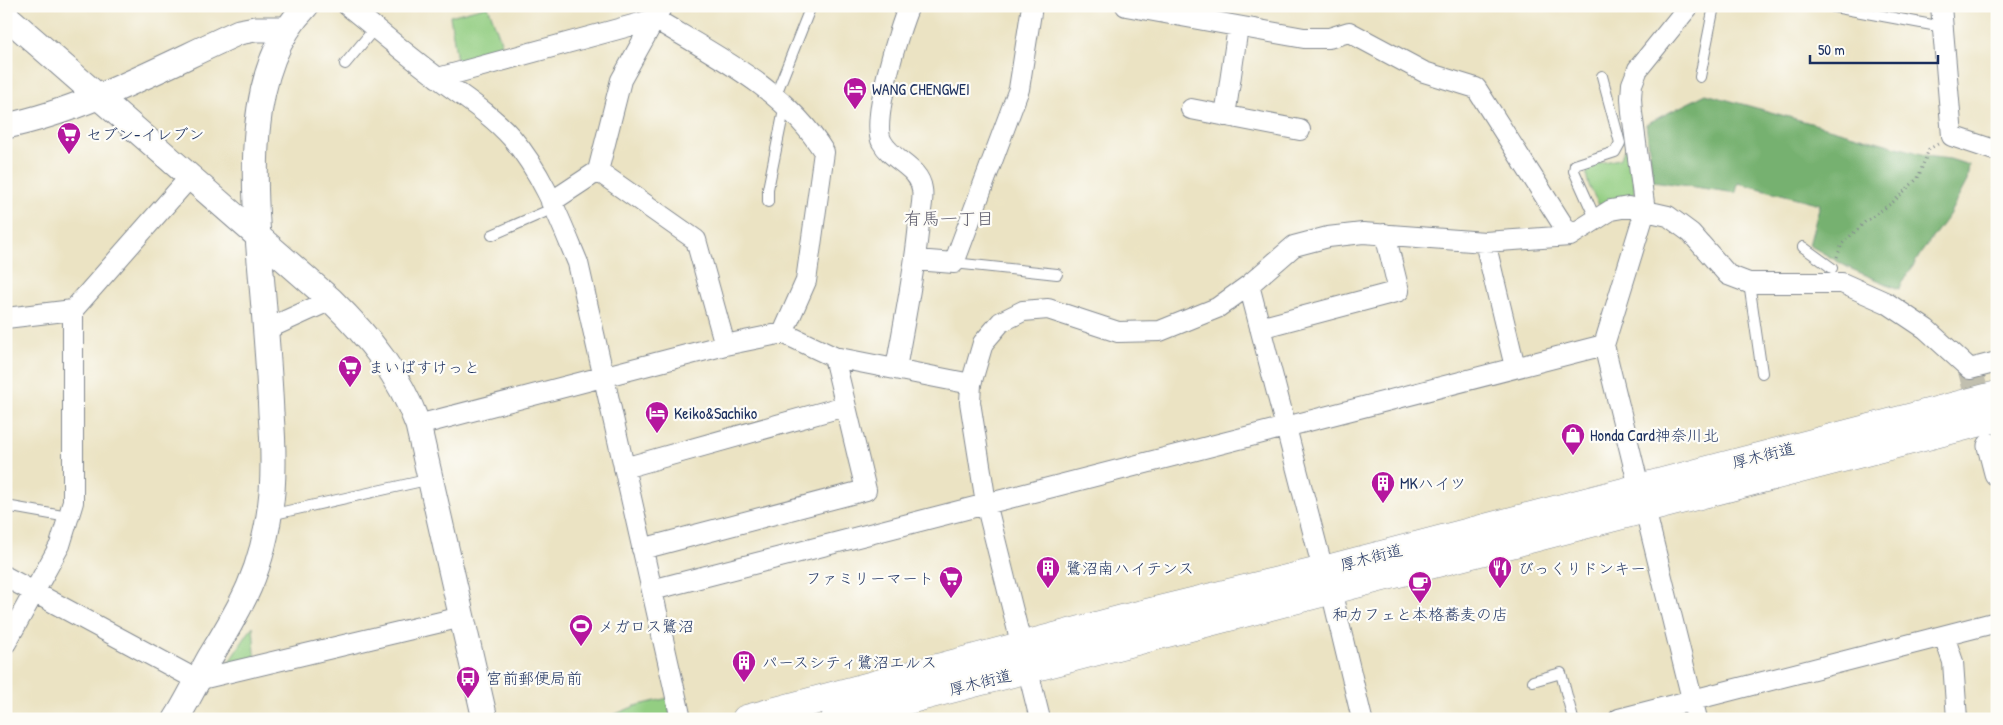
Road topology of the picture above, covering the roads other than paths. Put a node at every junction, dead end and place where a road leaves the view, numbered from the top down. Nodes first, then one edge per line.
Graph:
1 (306, 6) edge
2 (348, 6) edge
3 (811, 6) edge
4 (909, 6) edge
5 (1032, 6) edge
6 (1126, 6) edge
7 (1689, 6) edge
8 (1714, 6) edge
9 (1941, 6) edge
10 (1834, 7) edge
11 (658, 12) edge
12 (6, 16) edge
13 (1238, 27) junction
14 (1943, 27) junction
15 (288, 28) junction
16 (375, 28) junction
17 (345, 64) dead end
18 (1602, 76) dead end
19 (438, 78) junction
20 (1700, 78) dead end
21 (97, 97) junction
22 (780, 101) junction
23 (1191, 109) dead end
24 (1225, 116) junction
25 (6, 126) edge
26 (1300, 130) dead end
27 (1997, 151) edge
28 (598, 170) junction
29 (190, 177) junction
30 (768, 202) dead end
31 (552, 205) junction
32 (1645, 211) junction
33 (1596, 220) junction
34 (1385, 234) junction
35 (257, 235) junction
36 (492, 235) dead end
37 (1570, 236) junction
38 (1484, 242) junction
39 (1803, 247) dead end
40 (916, 260) junction
41 (954, 263) junction
42 (1832, 268) road end
43 (1057, 274) dead end
44 (1748, 284) junction
45 (1249, 285) junction
46 (332, 300) junction
47 (73, 310) junction
48 (6, 318) edge
49 (1260, 328) junction
50 (265, 330) junction
51 (783, 333) junction
52 (725, 345) junction
53 (1604, 345) junction
54 (834, 357) junction
55 (1997, 362) edge
56 (1516, 367) junction
57 (896, 369) junction
58 (1762, 373) dead end
59 (603, 376) junction
60 (971, 384) junction
61 (1997, 395) edge
62 (845, 406) junction
63 (1997, 418) edge
64 (418, 425) junction
65 (1286, 427) junction
66 (1990, 446) tunnel mouth
67 (624, 468) junction
68 (1997, 473) edge
69 (431, 479) junction
70 (1642, 498) junction
71 (986, 503) junction
72 (6, 506) edge
73 (269, 515) junction
74 (68, 517) junction
75 (642, 549) junction
76 (6, 577) edge
77 (1327, 580) junction
78 (652, 590) junction
79 (34, 591) junction
80 (462, 617) junction
81 (1997, 622) edge
82 (1944, 636) junction
83 (6, 643) edge
84 (1024, 659) junction
85 (197, 680) junction
86 (1533, 681) dead end
87 (1695, 709) edge
88 (176, 719) edge
89 (485, 719) edge
90 (681, 719) edge
91 (746, 719) edge
92 (835, 719) edge
93 (1040, 719) edge
94 (1362, 719) edge
95 (1573, 719) edge
96 (1619, 719) edge
97 (1957, 719) edge

1 - 15 street
2 - 16 street
3 - 22 lane
4 - 40 street
5 - 41 street
6 - 13 street
7 - 32 street
8 - 20 lane
9 - 14 street
10 - 14 lane
11 - 19 street
11 - 22 street
11 - 28 street
12 - 21 street
13 - 24 street
13 - 37 street
14 - 27 street
15 - 21 street
15 - 35 street
16 - 17 lane
16 - 19 street
18 - 33 lane
19 - 31 street
21 - 25 street
21 - 29 street
22 - 30 lane
22 - 51 street
23 - 24 street
24 - 26 street
28 - 31 street
28 - 52 street
29 - 35 street
29 - 47 street
31 - 36 lane
31 - 59 street
32 - 33 street
32 - 44 street
32 - 53 street
33 - 37 street
34 - 38 street
34 - 45 street
34 - 49 street
35 - 46 street
35 - 50 street
37 - 38 street
38 - 56 street
39 - 42 lane
40 - 41 street
40 - 57 street
41 - 43 lane
44 - 55 street
44 - 58 lane
45 - 49 street
45 - 60 street
46 - 50 street
46 - 64 street
47 - 48 street
47 - 74 street
49 - 65 street
50 - 73 street
51 - 52 street
51 - 54 street
52 - 59 street
53 - 56 street
53 - 70 street
54 - 57 street
54 - 62 street
56 - 65 street
57 - 60 street
59 - 64 street
59 - 67 street
60 - 71 street
61 - 70 highway, 厚木街道
62 - 67 street
62 - 75 street
63 - 70 highway, 厚木街道
64 - 69 street
65 - 71 street
65 - 77 street
66 - 68 street
67 - 75 street
69 - 73 lane
69 - 80 street
70 - 77 highway, 厚木街道
70 - 87 street
71 - 78 street
71 - 84 street
72 - 74 lane
73 - 85 street
74 - 79 street
75 - 78 street
76 - 79 street
77 - 84 highway, 厚木街道
77 - 94 street
78 - 90 street
79 - 83 street
79 - 85 street
80 - 85 street
80 - 89 street
81 - 82 street
82 - 87 street
82 - 97 street
84 - 91 highway, 厚木街道
84 - 92 highway, 厚木街道
84 - 93 street
85 - 88 street
86 - 95 lane
87 - 96 street

